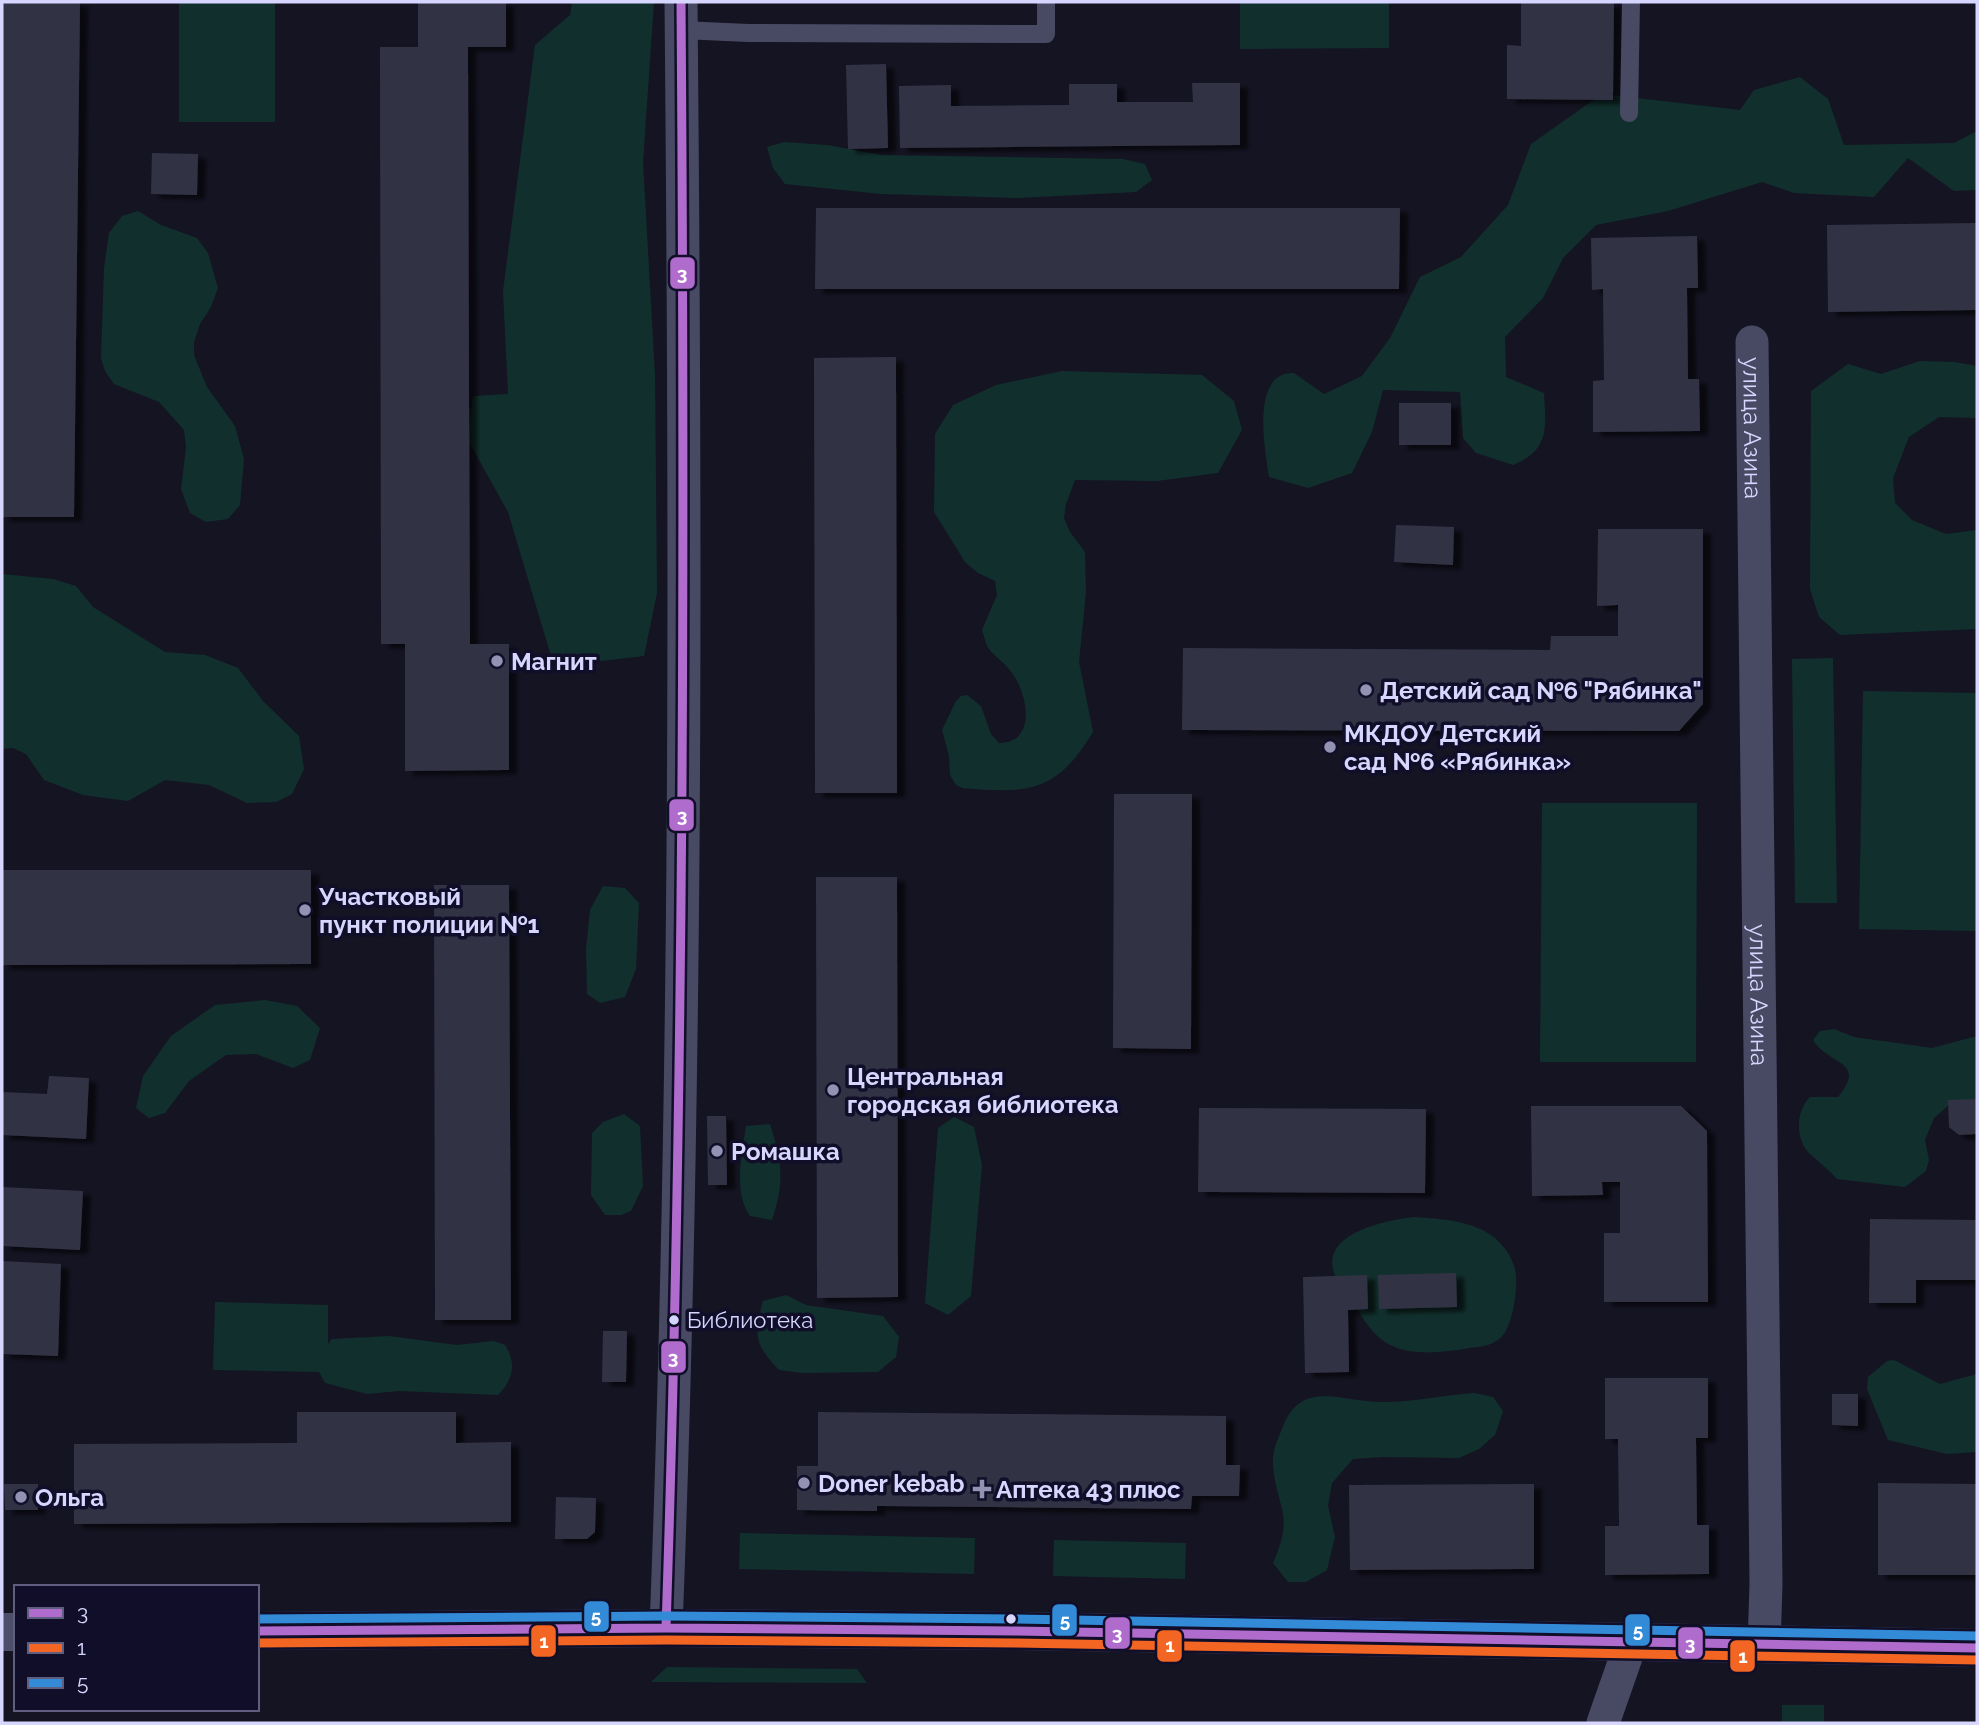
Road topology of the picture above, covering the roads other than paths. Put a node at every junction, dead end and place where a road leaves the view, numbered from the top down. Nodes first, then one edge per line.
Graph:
1 (1046, 2) edge
2 (1631, 2) edge
3 (681, 16) edge
4 (1629, 113) dead end
5 (1752, 342) dead end
6 (666, 1629) junction
7 (259, 1631) edge
8 (1631, 1643) junction
9 (1764, 1646) junction
10 (1977, 1648) edge
11 (1603, 1723) edge

1 - 3 lane
2 - 4 lane
3 - 6 street
5 - 9 street, улица Азина
6 - 7 street
6 - 8 street
8 - 9 street
8 - 11 street
9 - 10 street

